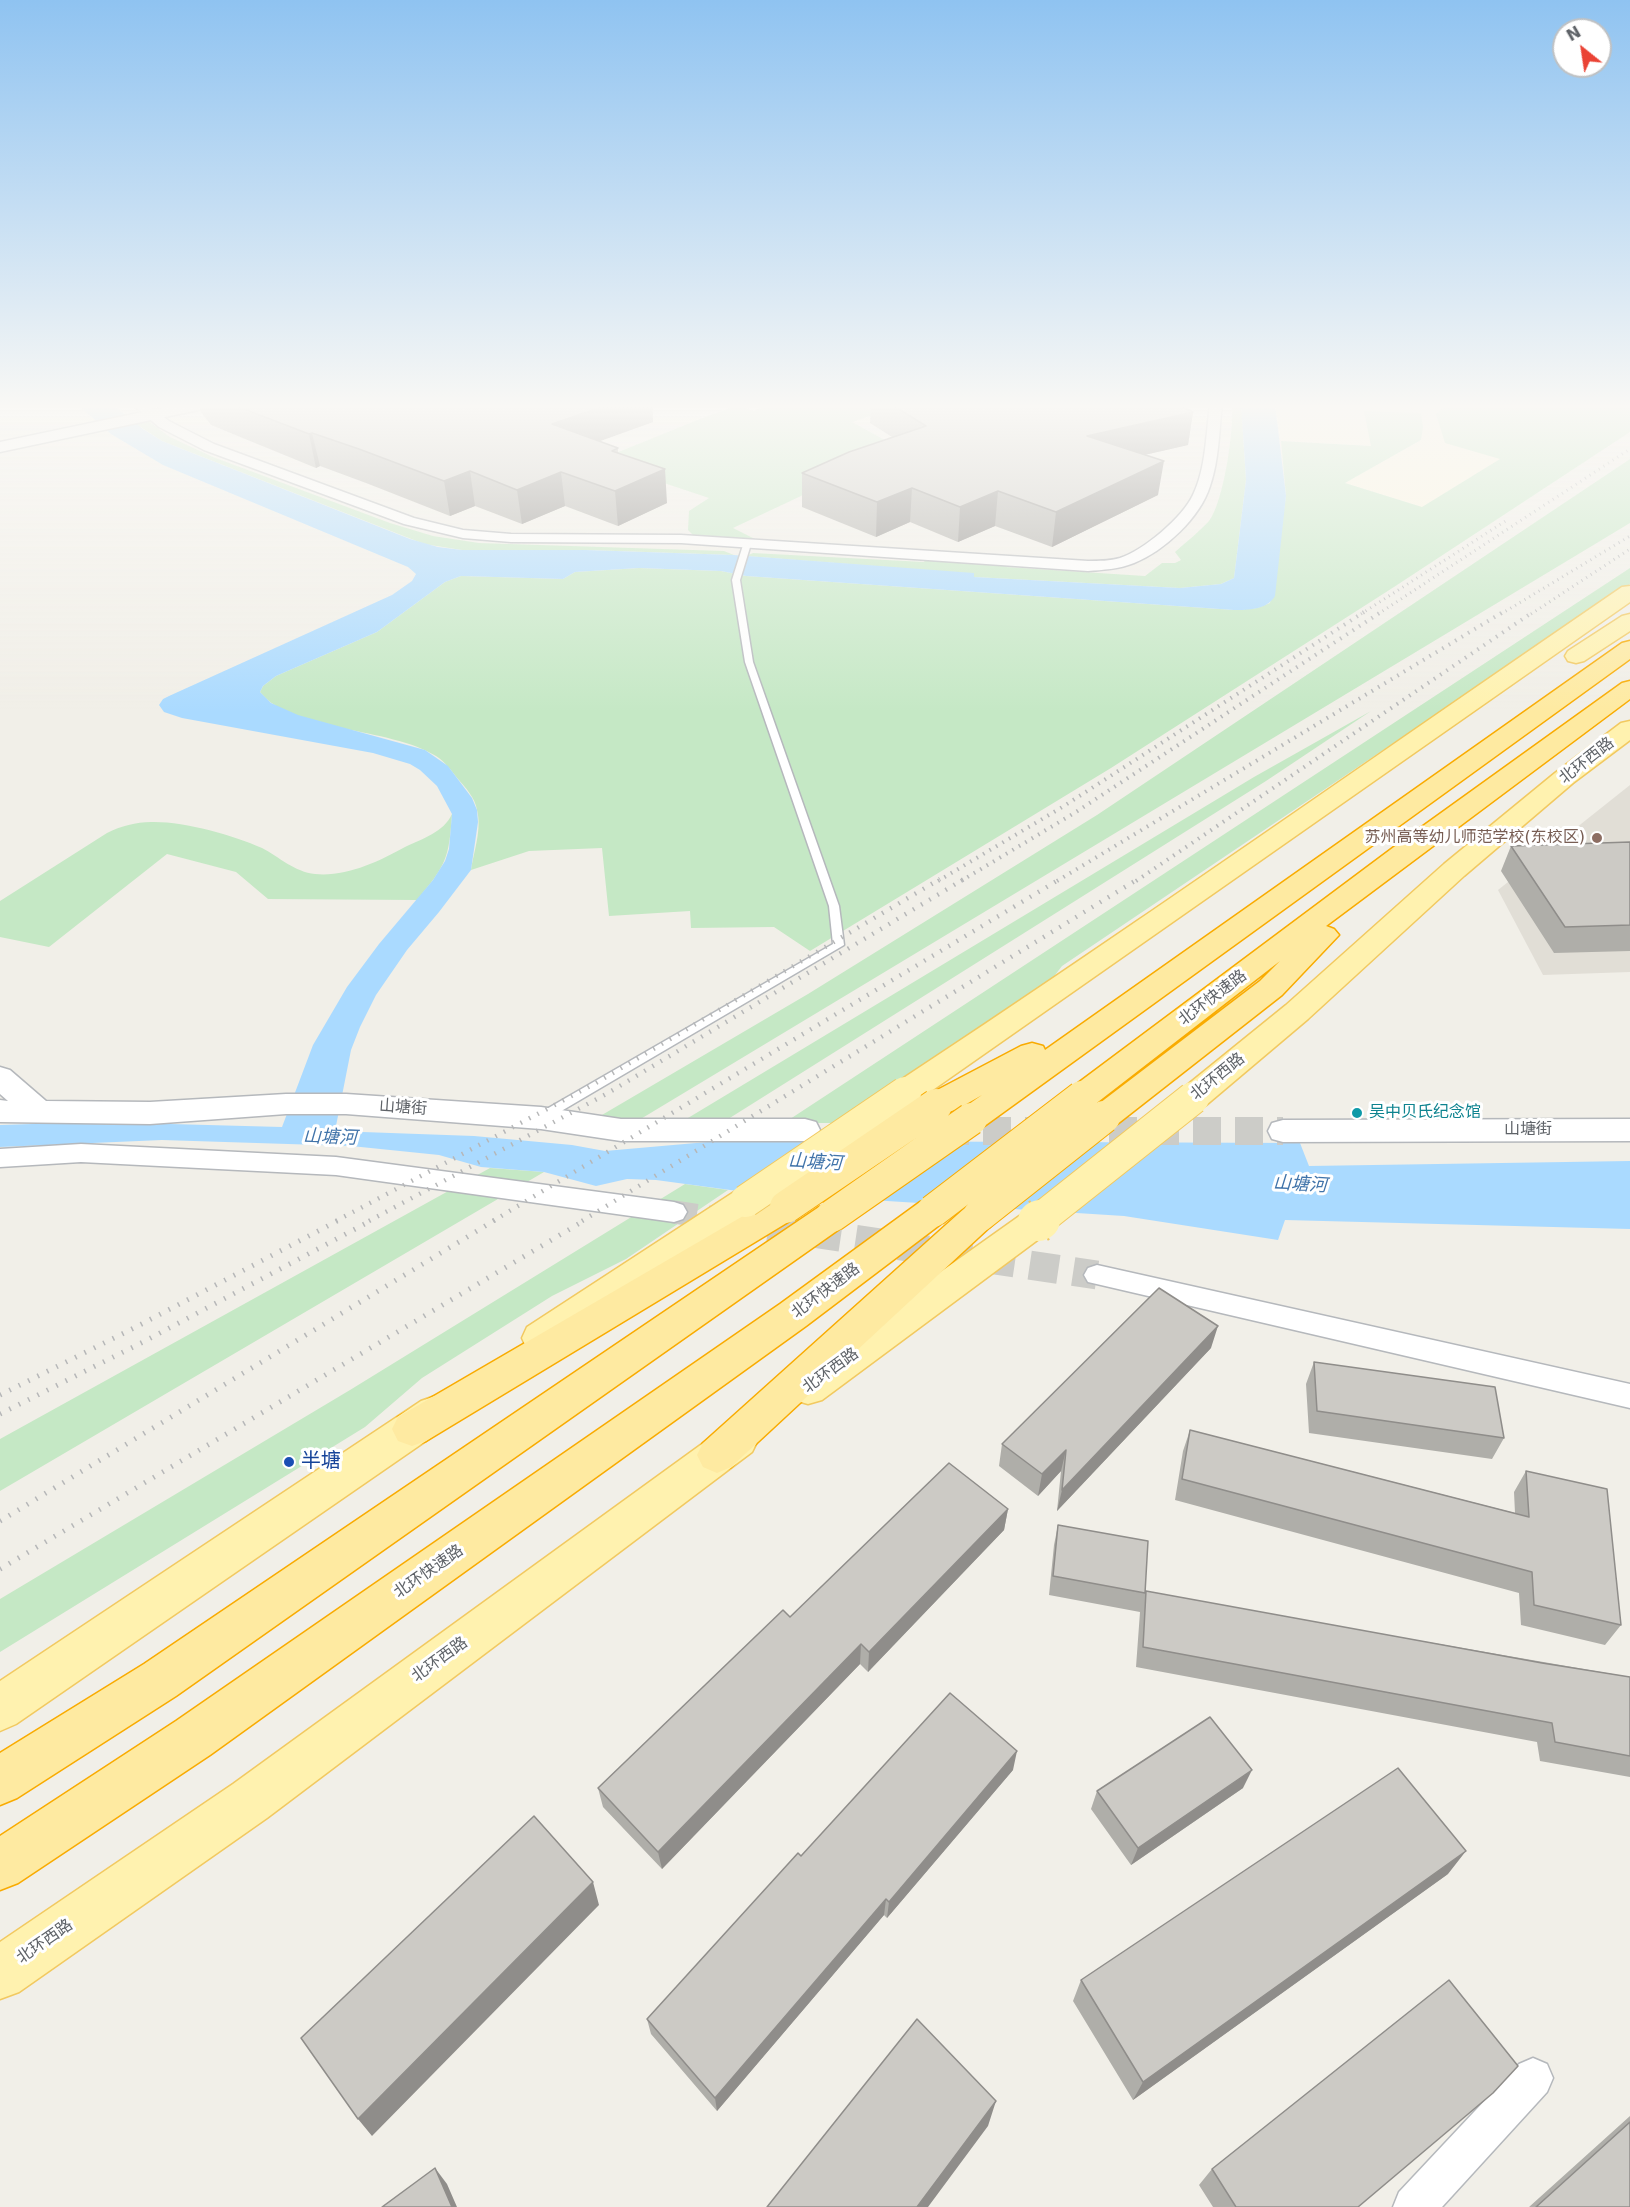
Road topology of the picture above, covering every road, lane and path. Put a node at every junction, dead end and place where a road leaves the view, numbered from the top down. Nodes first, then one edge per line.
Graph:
1 (371, 507) edge
2 (1193, 507) edge
3 (746, 549) junction
4 (1630, 592) edge
5 (1630, 621) edge
6 (1630, 648) edge
7 (1630, 688) edge
8 (1630, 728) edge
9 (1064, 987) junction
10 (1148, 992) junction
11 (0, 1077) edge
12 (1093, 1107) junction
13 (37, 1110) junction
14 (0, 1111) edge
15 (541, 1118) junction
16 (805, 1130) dead end
17 (1630, 1130) edge
18 (1283, 1131) tunnel mouth
19 (0, 1158) edge
20 (674, 1212) tunnel mouth
21 (1097, 1275) tunnel mouth
22 (1630, 1396) edge
23 (412, 1429) junction
24 (717, 1455) junction
25 (0, 1708) edge
26 (0, 1782) edge
27 (0, 1865) edge
28 (0, 1973) edge
29 (1533, 2078) dead end
30 (1414, 2207) edge

1 - 3 street
2 - 3 street
3 - 15 lane
4 - 9 main road
5 - 9 main road
6 - 10 highway
7 - 12 highway
8 - 24 main road, 北环西路, bridge
9 - 23 main road, bridge
10 - 23 highway, bridge
10 - 26 highway, bridge
11 - 13 street
12 - 24 highway, bridge
12 - 27 highway, 北环快速路, bridge
13 - 14 street, 山塘街
13 - 15 street, 山塘街
15 - 16 street, 山塘街
17 - 18 street, 山塘街
19 - 20 street
21 - 22 street
23 - 25 main road
24 - 28 main road, 北环西路
29 - 30 street

